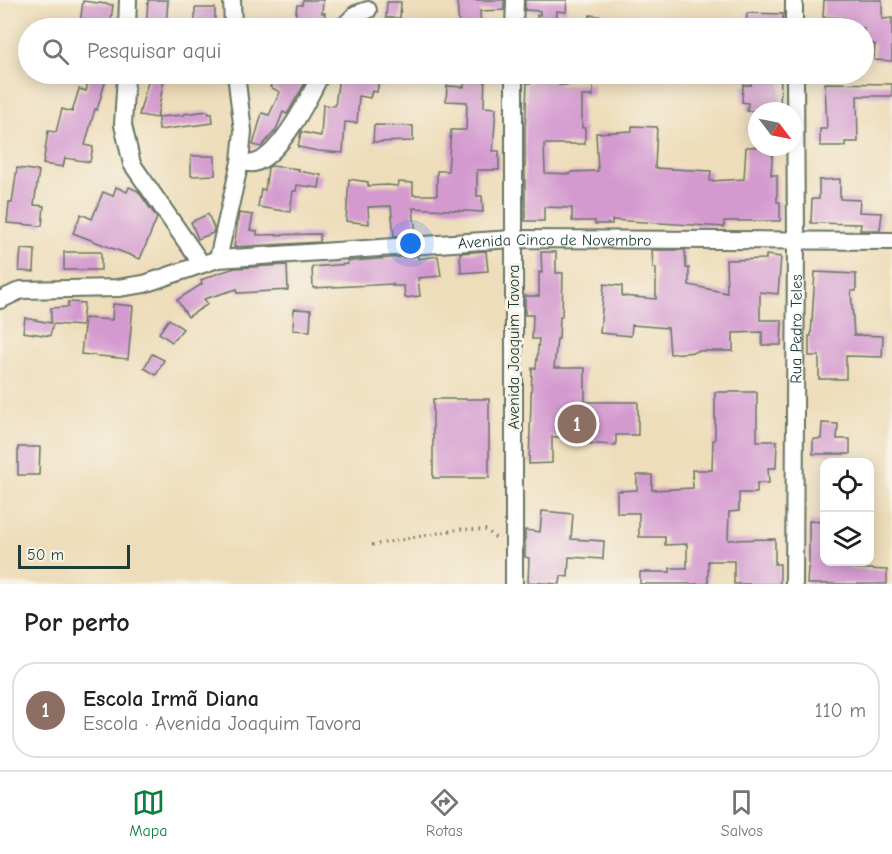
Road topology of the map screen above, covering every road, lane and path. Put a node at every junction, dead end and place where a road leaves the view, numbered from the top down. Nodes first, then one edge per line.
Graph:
1 (128, 0) edge
2 (232, 0) edge
3 (515, 0) edge
4 (794, 0) edge
5 (368, 10) dead end
6 (127, 18) edge
7 (233, 18) edge
8 (352, 18) edge
9 (514, 18) edge
10 (794, 18) edge
11 (125, 84) edge
12 (237, 84) edge
13 (316, 84) edge
14 (514, 84) edge
15 (795, 84) edge
16 (240, 162) junction
17 (512, 239) junction
18 (892, 241) edge
19 (796, 242) junction
20 (209, 261) junction
21 (0, 300) edge
22 (372, 545) dead end
23 (514, 552) junction
24 (514, 584) edge
25 (794, 584) edge

1 - 6 street
2 - 7 street
3 - 9 street
4 - 10 street
5 - 8 street
11 - 20 street
12 - 16 street
13 - 16 street
14 - 17 street, Avenida Joaquim Tavora
15 - 19 street, Rua Pedro Teles
16 - 20 street
17 - 19 street, Avenida Cinco de Novembro
17 - 20 street, Avenida Cinco de Novembro
17 - 23 street, Avenida Joaquim Tavora
18 - 19 street, Avenida Cinco de Novembro
19 - 25 street, Rua Pedro Teles
20 - 21 street
22 - 23 path
23 - 24 street, Avenida Joaquim Tavora

